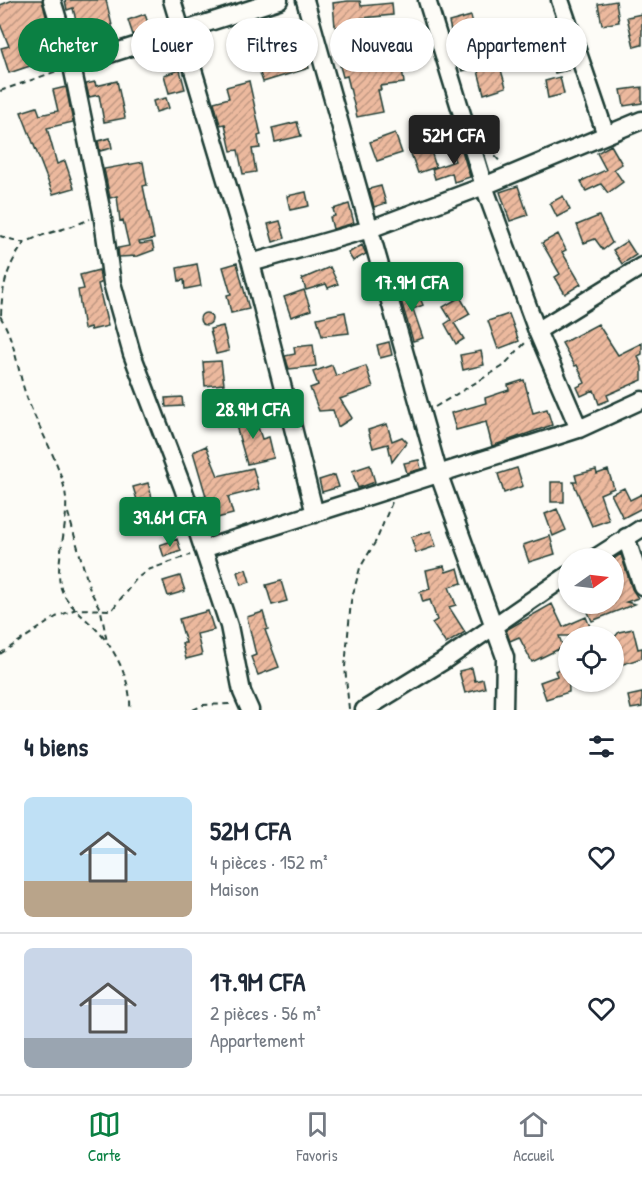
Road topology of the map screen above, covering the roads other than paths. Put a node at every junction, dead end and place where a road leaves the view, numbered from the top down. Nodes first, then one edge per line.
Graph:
1 (52, 0) edge
2 (172, 0) edge
3 (279, 0) edge
4 (305, 0) edge
5 (427, 0) edge
6 (560, 0) edge
7 (57, 18) edge
8 (178, 18) edge
9 (214, 20) edge
10 (73, 72) edge
11 (194, 72) edge
12 (642, 120) edge
13 (606, 135) junction
14 (484, 186) junction
15 (370, 229) junction
16 (251, 264) junction
17 (642, 266) edge
18 (537, 331) junction
19 (642, 400) edge
20 (579, 429) junction
21 (439, 475) junction
22 (315, 514) junction
23 (642, 528) edge
24 (626, 537) junction
25 (610, 548) edge
26 (203, 549) junction
27 (558, 582) edge
28 (642, 586) edge
29 (492, 626) junction
30 (250, 710) edge
31 (364, 710) edge
32 (504, 710) edge

1 - 7 street
2 - 8 street
3 - 9 street
4 - 15 street
5 - 14 street
6 - 13 street
10 - 26 street
11 - 16 street
12 - 13 street
13 - 14 street
14 - 15 street
14 - 18 street
15 - 16 street
15 - 21 street
16 - 22 street
17 - 18 street
18 - 20 street
19 - 20 street
20 - 21 street
21 - 22 street
21 - 29 street
22 - 26 street
23 - 24 street
24 - 25 street
24 - 28 street
26 - 30 street
27 - 29 street
29 - 31 street
29 - 32 street

